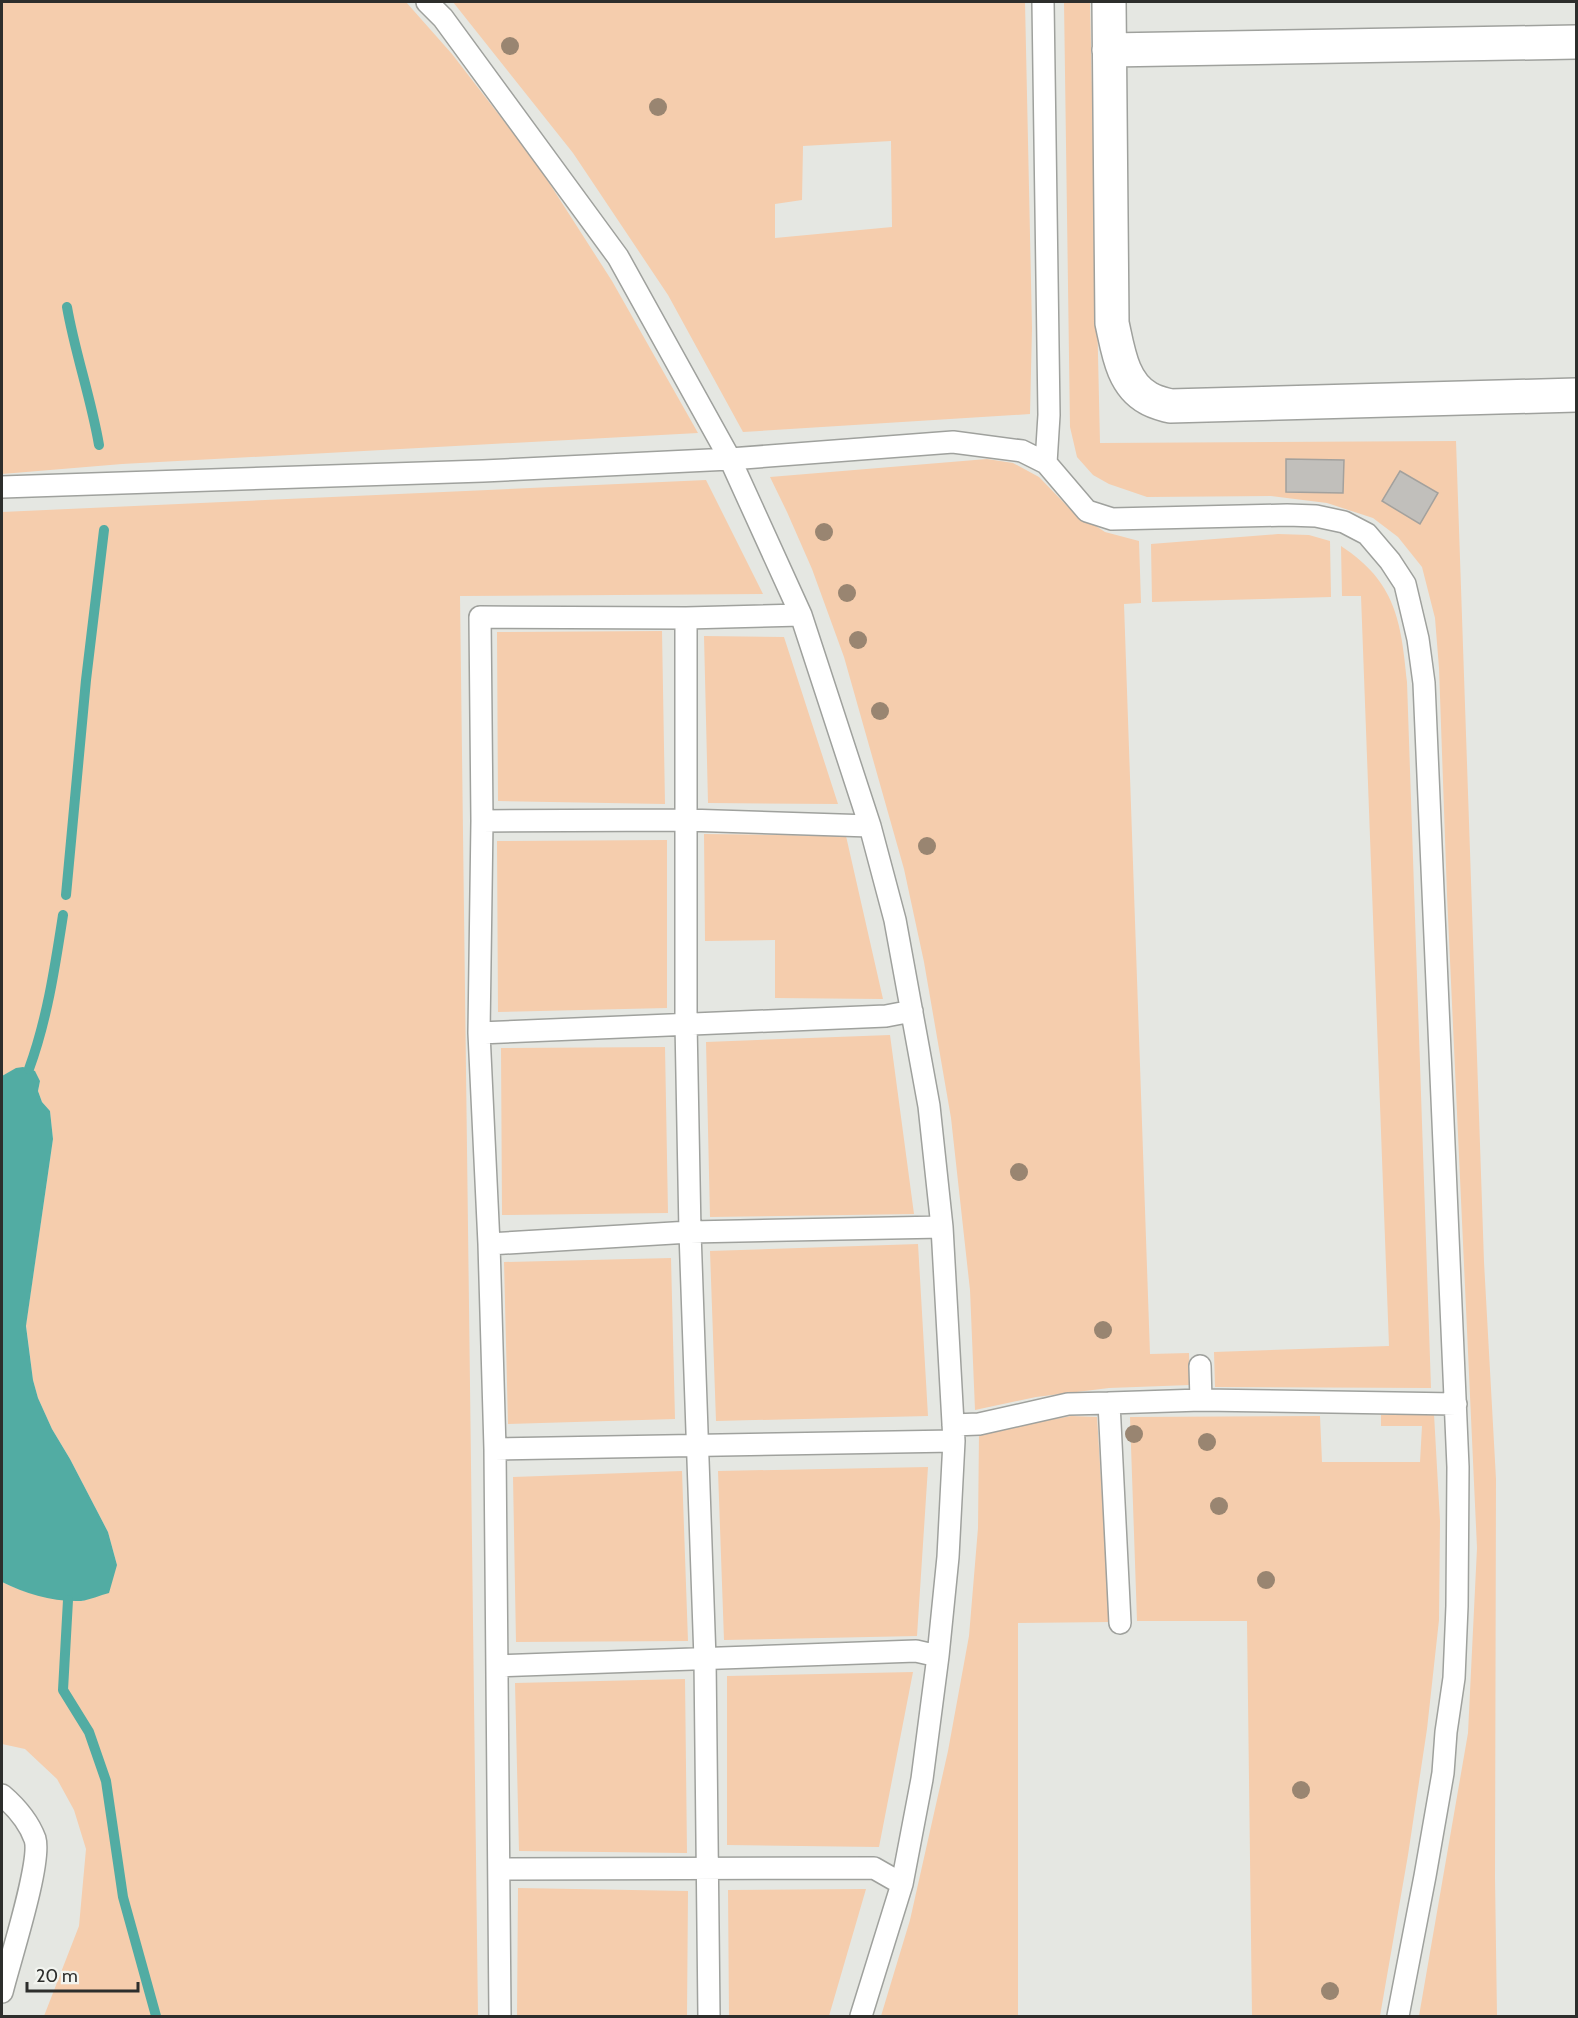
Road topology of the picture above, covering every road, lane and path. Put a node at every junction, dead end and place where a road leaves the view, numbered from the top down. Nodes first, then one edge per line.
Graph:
1 (427, 2) edge
2 (1043, 2) edge
3 (1109, 2) edge
4 (1576, 42) edge
5 (1109, 50) junction
6 (1576, 395) edge
7 (730, 459) junction
8 (1046, 463) junction
9 (2, 487) edge
10 (801, 615) junction
11 (686, 618) junction
12 (686, 820) junction
13 (482, 821) junction
14 (870, 826) junction
15 (912, 1011) junction
16 (686, 1023) junction
17 (479, 1033) junction
18 (942, 1227) junction
19 (690, 1233) junction
20 (489, 1244) junction
21 (1200, 1366) dead end
22 (1201, 1400) junction
23 (1109, 1402) junction
24 (1456, 1404) junction
25 (954, 1433) junction
26 (697, 1447) junction
27 (495, 1449) junction
28 (1120, 1623) dead end
29 (938, 1656) junction
30 (705, 1659) junction
31 (497, 1666) junction
32 (2, 1795) edge
33 (707, 1868) junction
34 (500, 1869) junction
35 (902, 1884) junction
36 (2, 1992) edge
37 (500, 2016) edge
38 (709, 2016) edge
39 (861, 2016) edge
40 (1398, 2016) edge

1 - 7 lane
2 - 8 lane
3 - 5 street
4 - 5 street
5 - 6 street
7 - 8 lane
7 - 9 lane
7 - 10 lane
8 - 24 lane
10 - 11 lane
10 - 14 lane
11 - 12 lane
11 - 13 lane
12 - 13 lane
12 - 14 lane
12 - 16 lane
13 - 17 lane
14 - 15 lane
15 - 16 lane
15 - 18 lane
16 - 17 lane
16 - 19 lane
17 - 20 lane
18 - 19 lane
18 - 25 lane
19 - 20 lane
19 - 26 lane
20 - 27 lane
21 - 22 lane
22 - 23 lane
22 - 24 lane
23 - 25 lane
23 - 28 lane
24 - 40 lane
25 - 26 lane
25 - 29 lane
26 - 27 lane
26 - 30 lane
27 - 31 lane
29 - 30 lane
29 - 35 lane
30 - 31 lane
30 - 33 lane
31 - 34 lane
32 - 36 lane
33 - 34 lane
33 - 35 lane
33 - 38 lane
34 - 37 lane
35 - 39 lane

